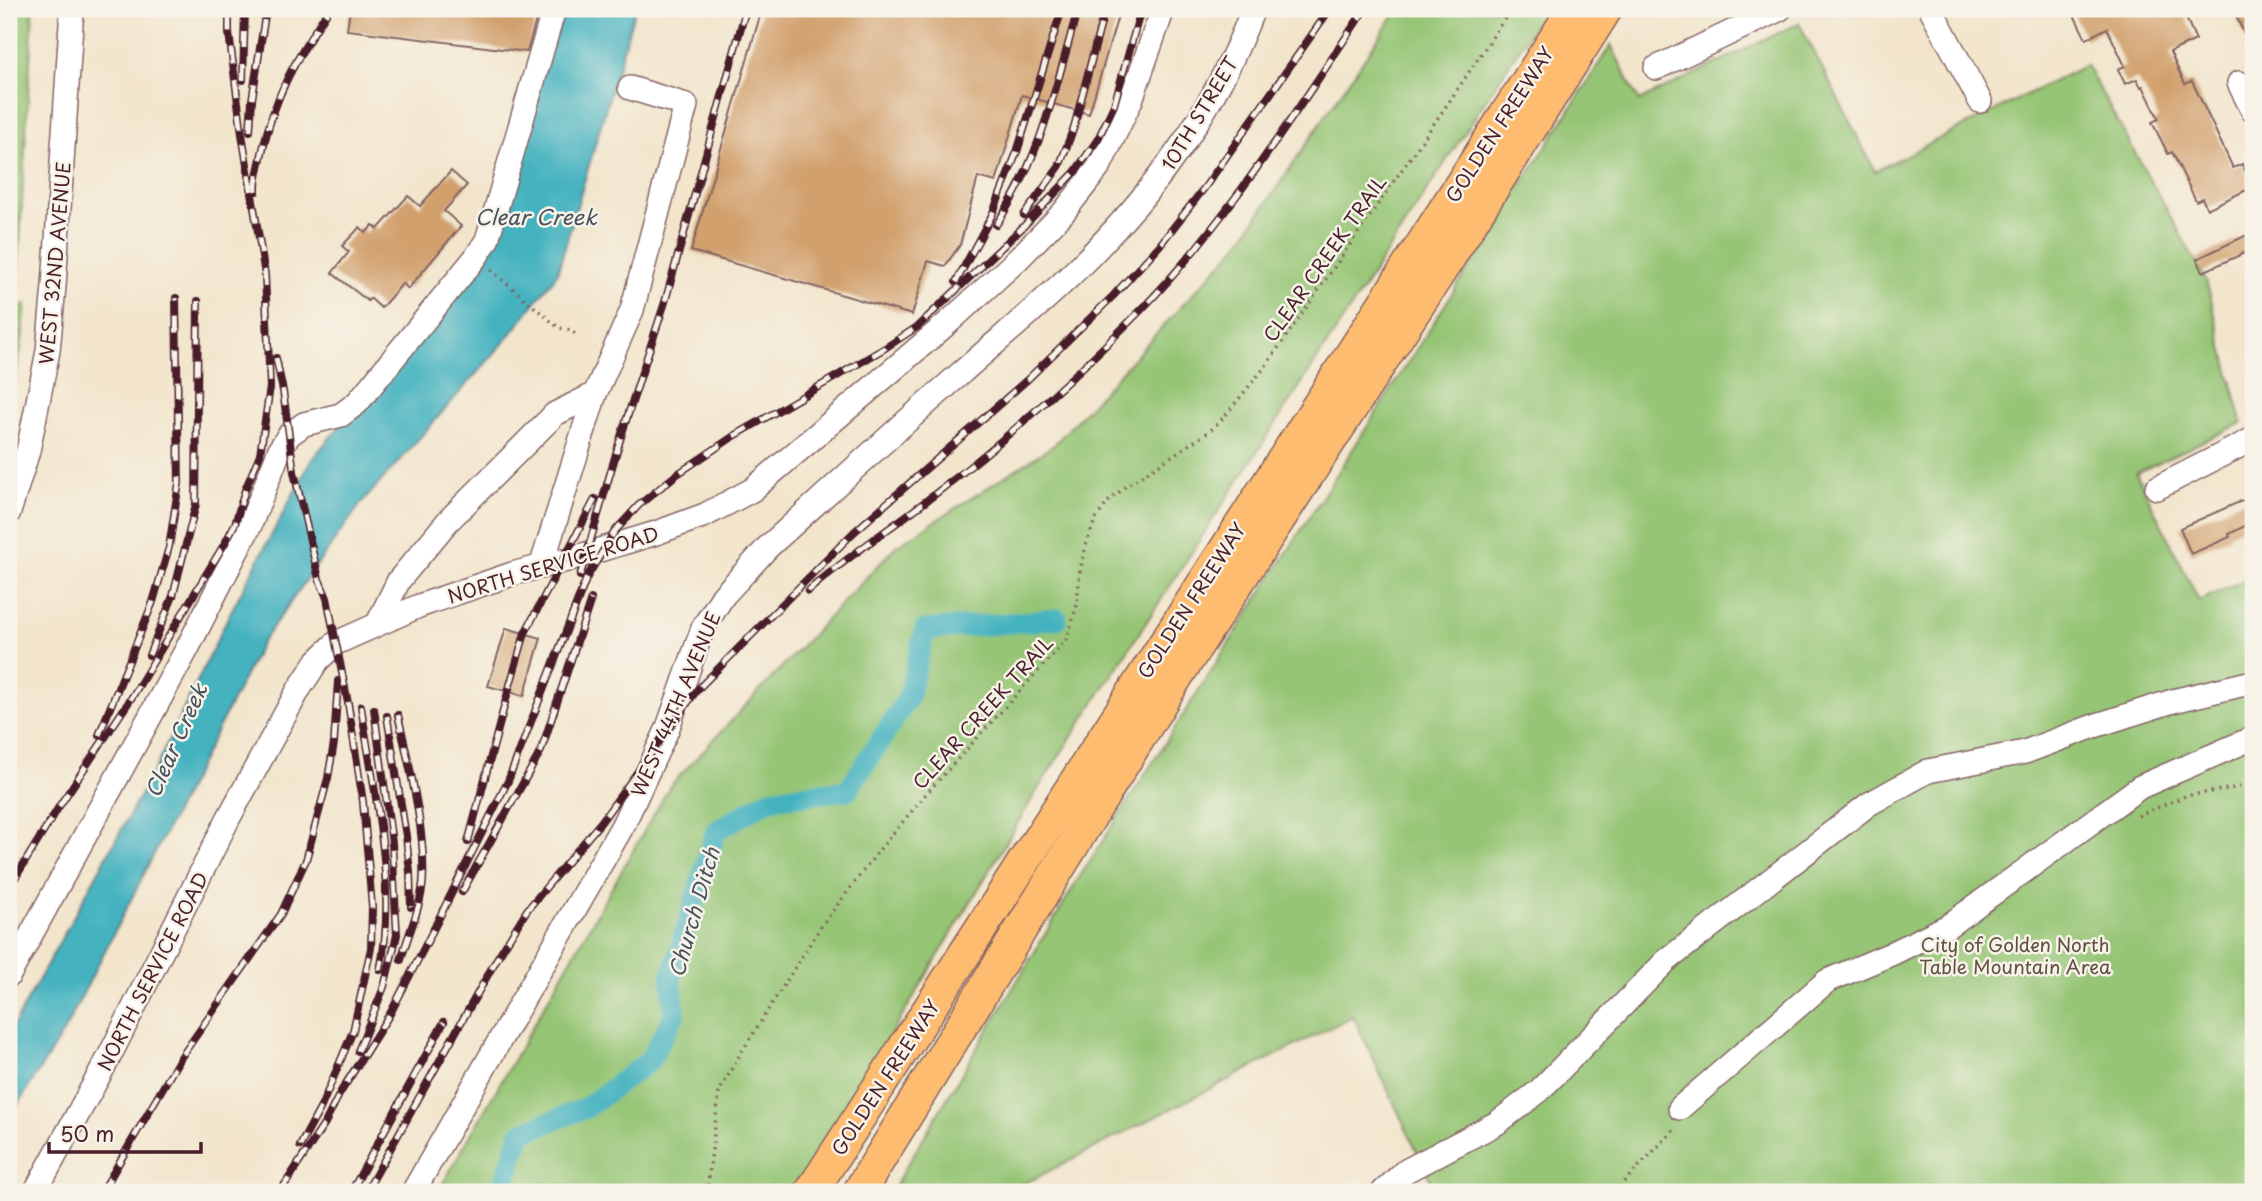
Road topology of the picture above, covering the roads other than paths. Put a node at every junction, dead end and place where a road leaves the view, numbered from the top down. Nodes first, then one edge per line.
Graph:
1 (72, 9) edge
2 (554, 9) edge
3 (1163, 9) edge
4 (1252, 9) edge
5 (1612, 9) edge
6 (1780, 9) edge
7 (1931, 9) edge
8 (1590, 17) edge
9 (1656, 68) dead end
10 (2239, 83) dead end
11 (630, 88) dead end
12 (1980, 101) dead end
13 (2253, 111) edge
14 (1159, 178) joint
15 (595, 394) junction
16 (2253, 439) edge
17 (2157, 488) dead end
18 (9, 512) edge
19 (541, 567) junction
20 (378, 623) junction
21 (2253, 682) edge
22 (2253, 738) edge
23 (9, 975) edge
24 (1679, 1108) dead end
25 (1416, 1166) junction
26 (35, 1192) edge
27 (413, 1192) edge
28 (811, 1192) edge
29 (859, 1192) edge
30 (1383, 1192) edge
31 (1410, 1192) edge

1 - 18 street, WEST 32ND AVENUE
2 - 23 street
3 - 19 street, NORTH SERVICE ROAD
4 - 14 street, 10TH STREET
5 - 8 highway
6 - 9 street
7 - 12 street
8 - 28 highway, GOLDEN FREEWAY
8 - 29 highway, GOLDEN FREEWAY
10 - 13 street
11 - 15 street
14 - 27 street, WEST 44TH AVENUE
15 - 19 street
15 - 20 street
16 - 17 street
19 - 20 street, NORTH SERVICE ROAD
20 - 26 street, NORTH SERVICE ROAD
21 - 25 street
22 - 24 street
25 - 30 street
25 - 31 street

